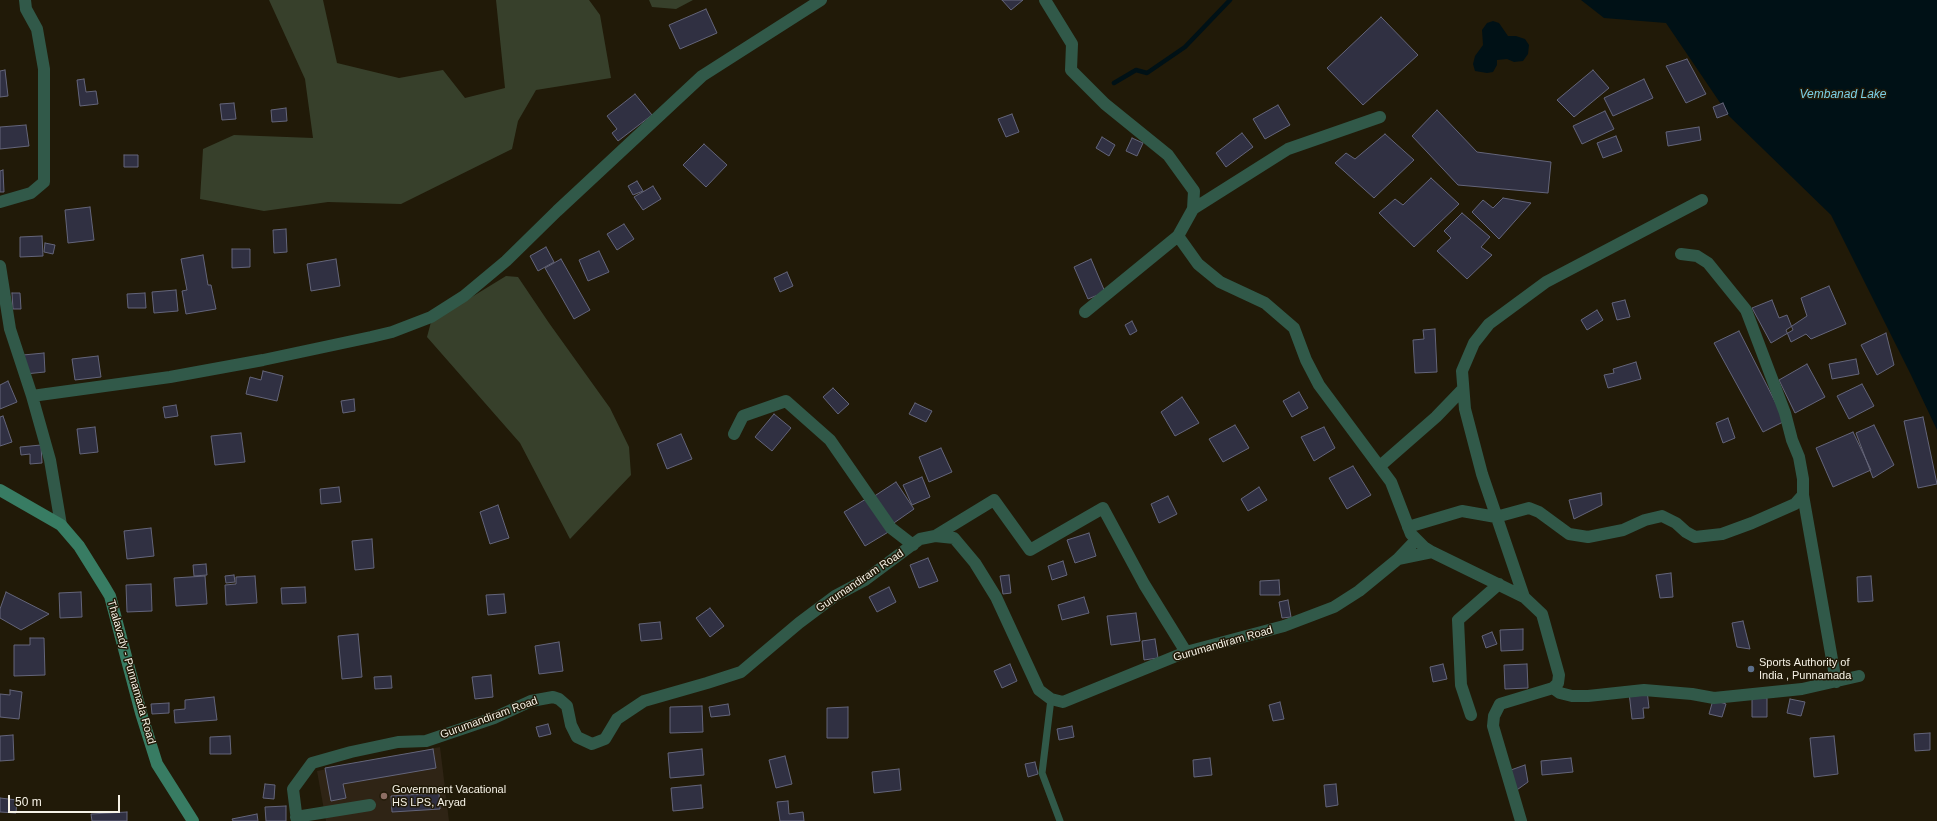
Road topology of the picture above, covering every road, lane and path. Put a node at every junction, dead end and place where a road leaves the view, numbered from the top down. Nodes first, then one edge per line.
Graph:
1 (26, 0) edge
2 (821, 0) edge
3 (1045, 0) edge
4 (1380, 118) dead end
5 (1702, 200) dead end
6 (0, 202) edge
7 (1193, 209) junction
8 (1178, 236) junction
9 (1681, 254) dead end
10 (0, 266) edge
11 (1085, 312) dead end
12 (1464, 389) junction
13 (32, 396) junction
14 (734, 434) dead end
15 (1380, 466) junction
16 (0, 490) edge
17 (1803, 495) junction
18 (1496, 516) junction
19 (61, 525) junction
20 (1408, 527) junction
21 (935, 536) junction
22 (1416, 540) junction
23 (913, 545) junction
24 (1432, 552) junction
25 (1398, 559) junction
26 (1499, 584) junction
27 (1524, 597) junction
28 (1186, 652) junction
29 (1859, 676) dead end
30 (1836, 682) junction
31 (1553, 688) junction
32 (1051, 699) junction
33 (1471, 715) dead end
34 (370, 805) dead end
35 (296, 819) edge
36 (193, 821) edge
37 (1060, 821) edge
38 (1521, 821) edge

1 - 6 street
2 - 13 street
3 - 7 street
4 - 7 street
5 - 12 street
7 - 8 street
8 - 11 street
8 - 15 street
9 - 17 street
10 - 13 street
12 - 15 street
12 - 18 street
13 - 19 street
14 - 23 street
15 - 20 street
16 - 19 main road, Thalavady - Punnamada Road
17 - 18 street
17 - 30 street
18 - 20 street
18 - 27 street
19 - 36 main road, Thalavady - Punnamada Road
20 - 22 street
21 - 23 street, Gurumandiram Road
21 - 28 street
21 - 32 street, Gurumandiram Road
22 - 24 street
22 - 25 street, Gurumandiram Road
23 - 35 street, Gurumandiram Road
24 - 25 street
24 - 26 street
25 - 28 street, Gurumandiram Road
26 - 27 street
26 - 33 street
27 - 31 street
28 - 32 street, Gurumandiram Road
29 - 30 street
30 - 31 street
31 - 38 street
32 - 37 lane
34 - 35 street

